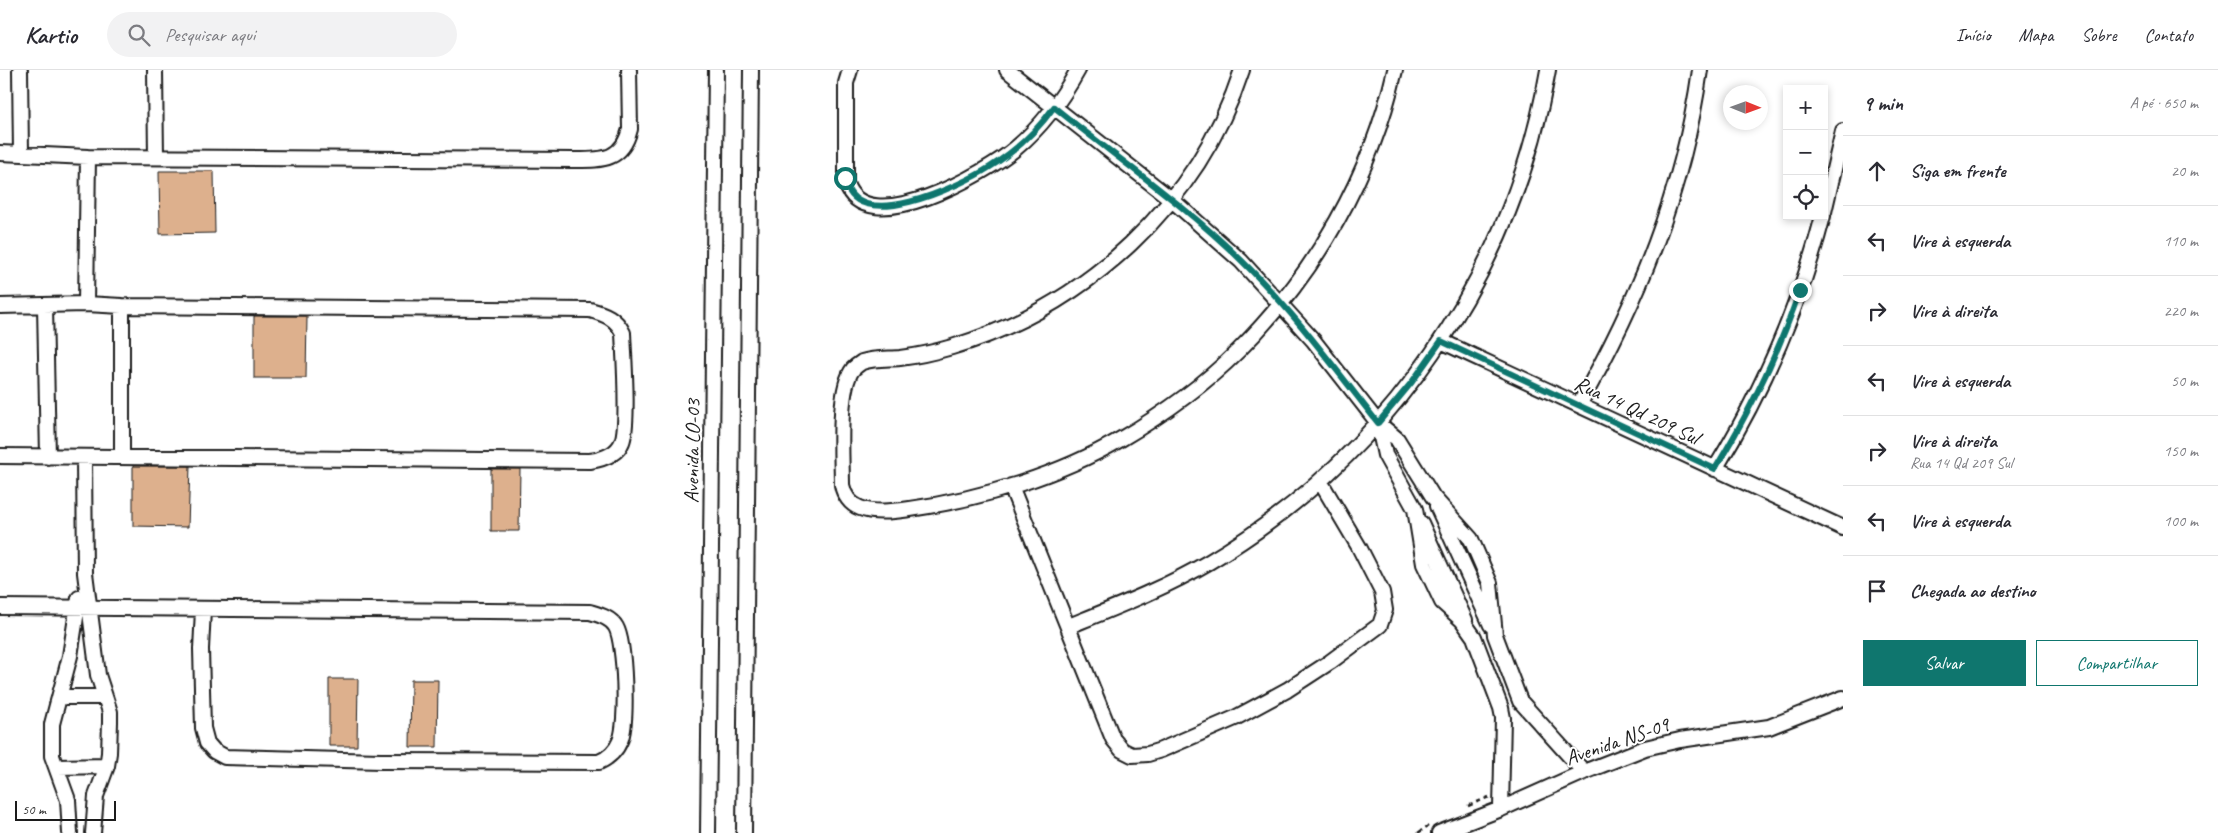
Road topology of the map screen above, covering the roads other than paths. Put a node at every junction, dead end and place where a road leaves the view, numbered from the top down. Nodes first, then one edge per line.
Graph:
1 (20, 70) edge
2 (156, 70) edge
3 (630, 70) edge
4 (716, 70) edge
5 (751, 70) edge
6 (850, 70) edge
7 (1006, 70) edge
8 (1078, 70) edge
9 (1242, 70) edge
10 (1394, 70) edge
11 (1548, 70) edge
12 (1700, 70) edge
13 (1054, 107) junction
14 (1843, 131) edge
15 (0, 153) edge
16 (21, 153) junction
17 (88, 157) junction
18 (156, 157) junction
19 (1828, 195) edge
20 (1171, 199) junction
21 (1822, 220) edge
22 (1281, 303) junction
23 (86, 304) junction
24 (0, 306) edge
25 (46, 306) junction
26 (122, 306) junction
27 (1441, 341) junction
28 (1579, 405) junction
29 (1378, 423) junction
30 (0, 456) edge
31 (48, 456) junction
32 (122, 456) junction
33 (84, 458) junction
34 (1715, 469) junction
35 (1320, 481) junction
36 (1011, 486) junction
37 (1843, 528) edge
38 (84, 606) junction
39 (0, 607) edge
40 (203, 610) junction
41 (1069, 626) junction
42 (59, 697) junction
43 (105, 697) junction
44 (1519, 698) junction
45 (1843, 698) edge
46 (1500, 706) junction
47 (107, 766) junction
48 (57, 767) junction
49 (1584, 772) junction
50 (1501, 809) junction
51 (70, 833) edge
52 (94, 833) edge
53 (708, 833) edge
54 (744, 833) edge
55 (1439, 833) edge

1 - 16 street
2 - 18 street
3 - 18 street
4 - 53 street, Avenida LO-03
5 - 54 street
6 - 13 street
7 - 13 street
8 - 13 street
9 - 20 street
10 - 22 street
11 - 27 street
12 - 28 street
13 - 20 street
14 - 19 street
15 - 16 street
16 - 17 street
17 - 18 street
17 - 23 street
20 - 22 street
20 - 36 street
21 - 34 street
22 - 29 street
22 - 36 street
23 - 25 street
23 - 26 street
24 - 25 street
25 - 31 street
26 - 32 street
26 - 32 street
27 - 28 street, Rua 14 Qd 209 Sul
27 - 29 street
28 - 34 street, Rua 14 Qd 209 Sul
29 - 35 street
29 - 44 street
29 - 46 street
30 - 31 street
31 - 33 street
32 - 33 street
33 - 38 street
34 - 37 street, Rua 14 Qd 209 Sul
35 - 41 street
35 - 41 street
36 - 41 street
38 - 39 street
38 - 40 street
38 - 42 street
38 - 43 street
40 - 40 street
42 - 43 street
42 - 48 street
43 - 47 street
44 - 46 street
44 - 49 street
45 - 49 street, Avenida NS-09
46 - 50 street
47 - 48 street
47 - 52 street
48 - 51 street
49 - 50 street, Avenida NS-09
50 - 55 street, Avenida NS-09

